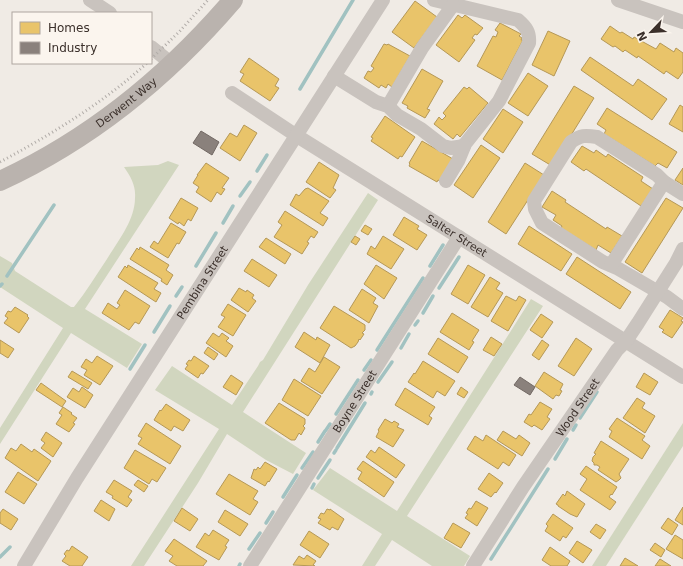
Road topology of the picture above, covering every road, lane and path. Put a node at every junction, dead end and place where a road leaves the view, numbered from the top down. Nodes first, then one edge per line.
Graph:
1 (90, 0) edge
2 (233, 0) edge
3 (383, 0) edge
4 (434, 0) edge
5 (618, 0) edge
6 (453, 5) junction
7 (108, 12) edge
8 (683, 22) edge
9 (152, 48) edge
10 (172, 64) junction
11 (334, 76) junction
12 (232, 93) dead end
13 (388, 106) junction
14 (296, 136) junction
15 (464, 146) junction
16 (0, 181) edge
17 (446, 181) dead end
18 (664, 182) junction
19 (683, 194) edge
20 (459, 237) junction
21 (683, 249) edge
22 (611, 265) junction
23 (658, 292) junction
24 (683, 309) edge
25 (626, 341) junction
26 (683, 377) edge
27 (24, 566) edge
28 (250, 566) edge
29 (473, 566) edge

1 - 7 street
2 - 10 main road, Derwent Way
3 - 11 street, Pembina Street
4 - 6 street
5 - 8 street
6 - 13 street
6 - 15 street
9 - 10 street
10 - 16 main road, Derwent Way
11 - 13 street
11 - 14 street, Pembina Street
12 - 14 street, Salter Street
13 - 15 street
14 - 20 street, Salter Street
14 - 27 street, Pembina Street
15 - 17 street
18 - 19 street
18 - 22 street
18 - 22 street
20 - 25 street, Salter Street
20 - 28 street, Boyne Street
21 - 23 street, Wood Street
22 - 23 street
23 - 24 street
23 - 25 street, Wood Street
25 - 26 street, Salter Street
25 - 29 street, Wood Street

